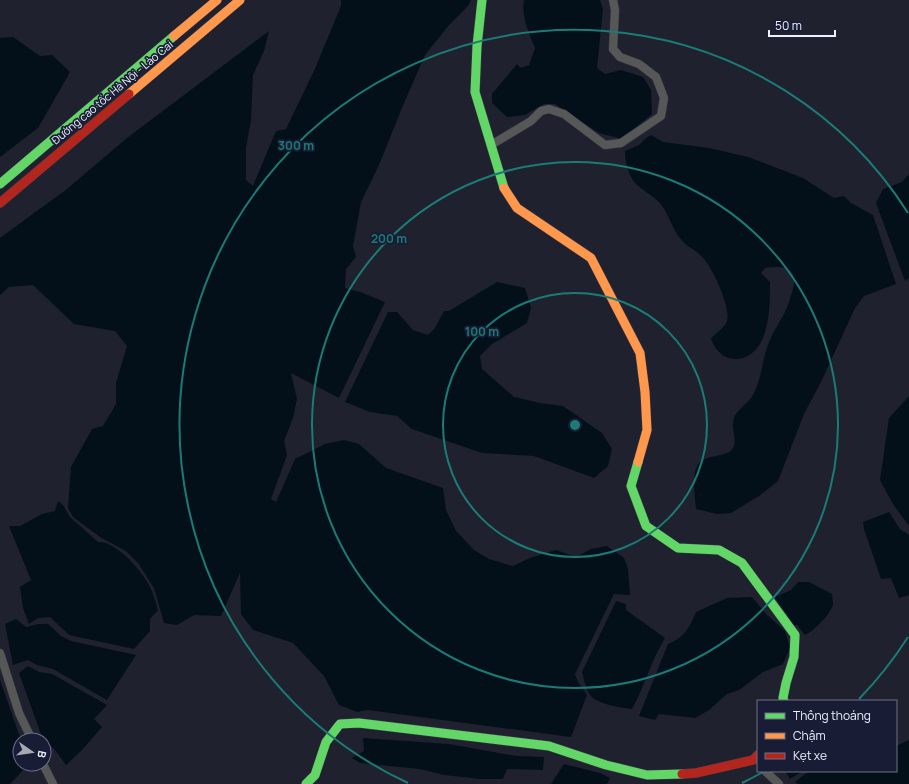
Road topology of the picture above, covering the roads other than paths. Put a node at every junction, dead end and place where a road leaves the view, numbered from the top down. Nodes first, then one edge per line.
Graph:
1 (217, 0) edge
2 (240, 0) edge
3 (482, 0) edge
4 (613, 0) edge
5 (491, 145) junction
6 (0, 184) edge
7 (0, 203) edge
8 (0, 653) edge
9 (783, 700) edge
10 (28, 732) edge
11 (756, 760) edge
12 (48, 772) edge
13 (766, 772) edge
14 (53, 784) edge
15 (306, 784) edge
16 (779, 784) edge

1 - 6 main road, Đường cao tốc Hà Nội - Lào Cai
2 - 7 main road, Đường cao tốc Hà Nội - Lào Cai
3 - 5 main road
4 - 5 street
5 - 9 main road
8 - 10 street
11 - 15 main road
12 - 14 street
13 - 16 street

